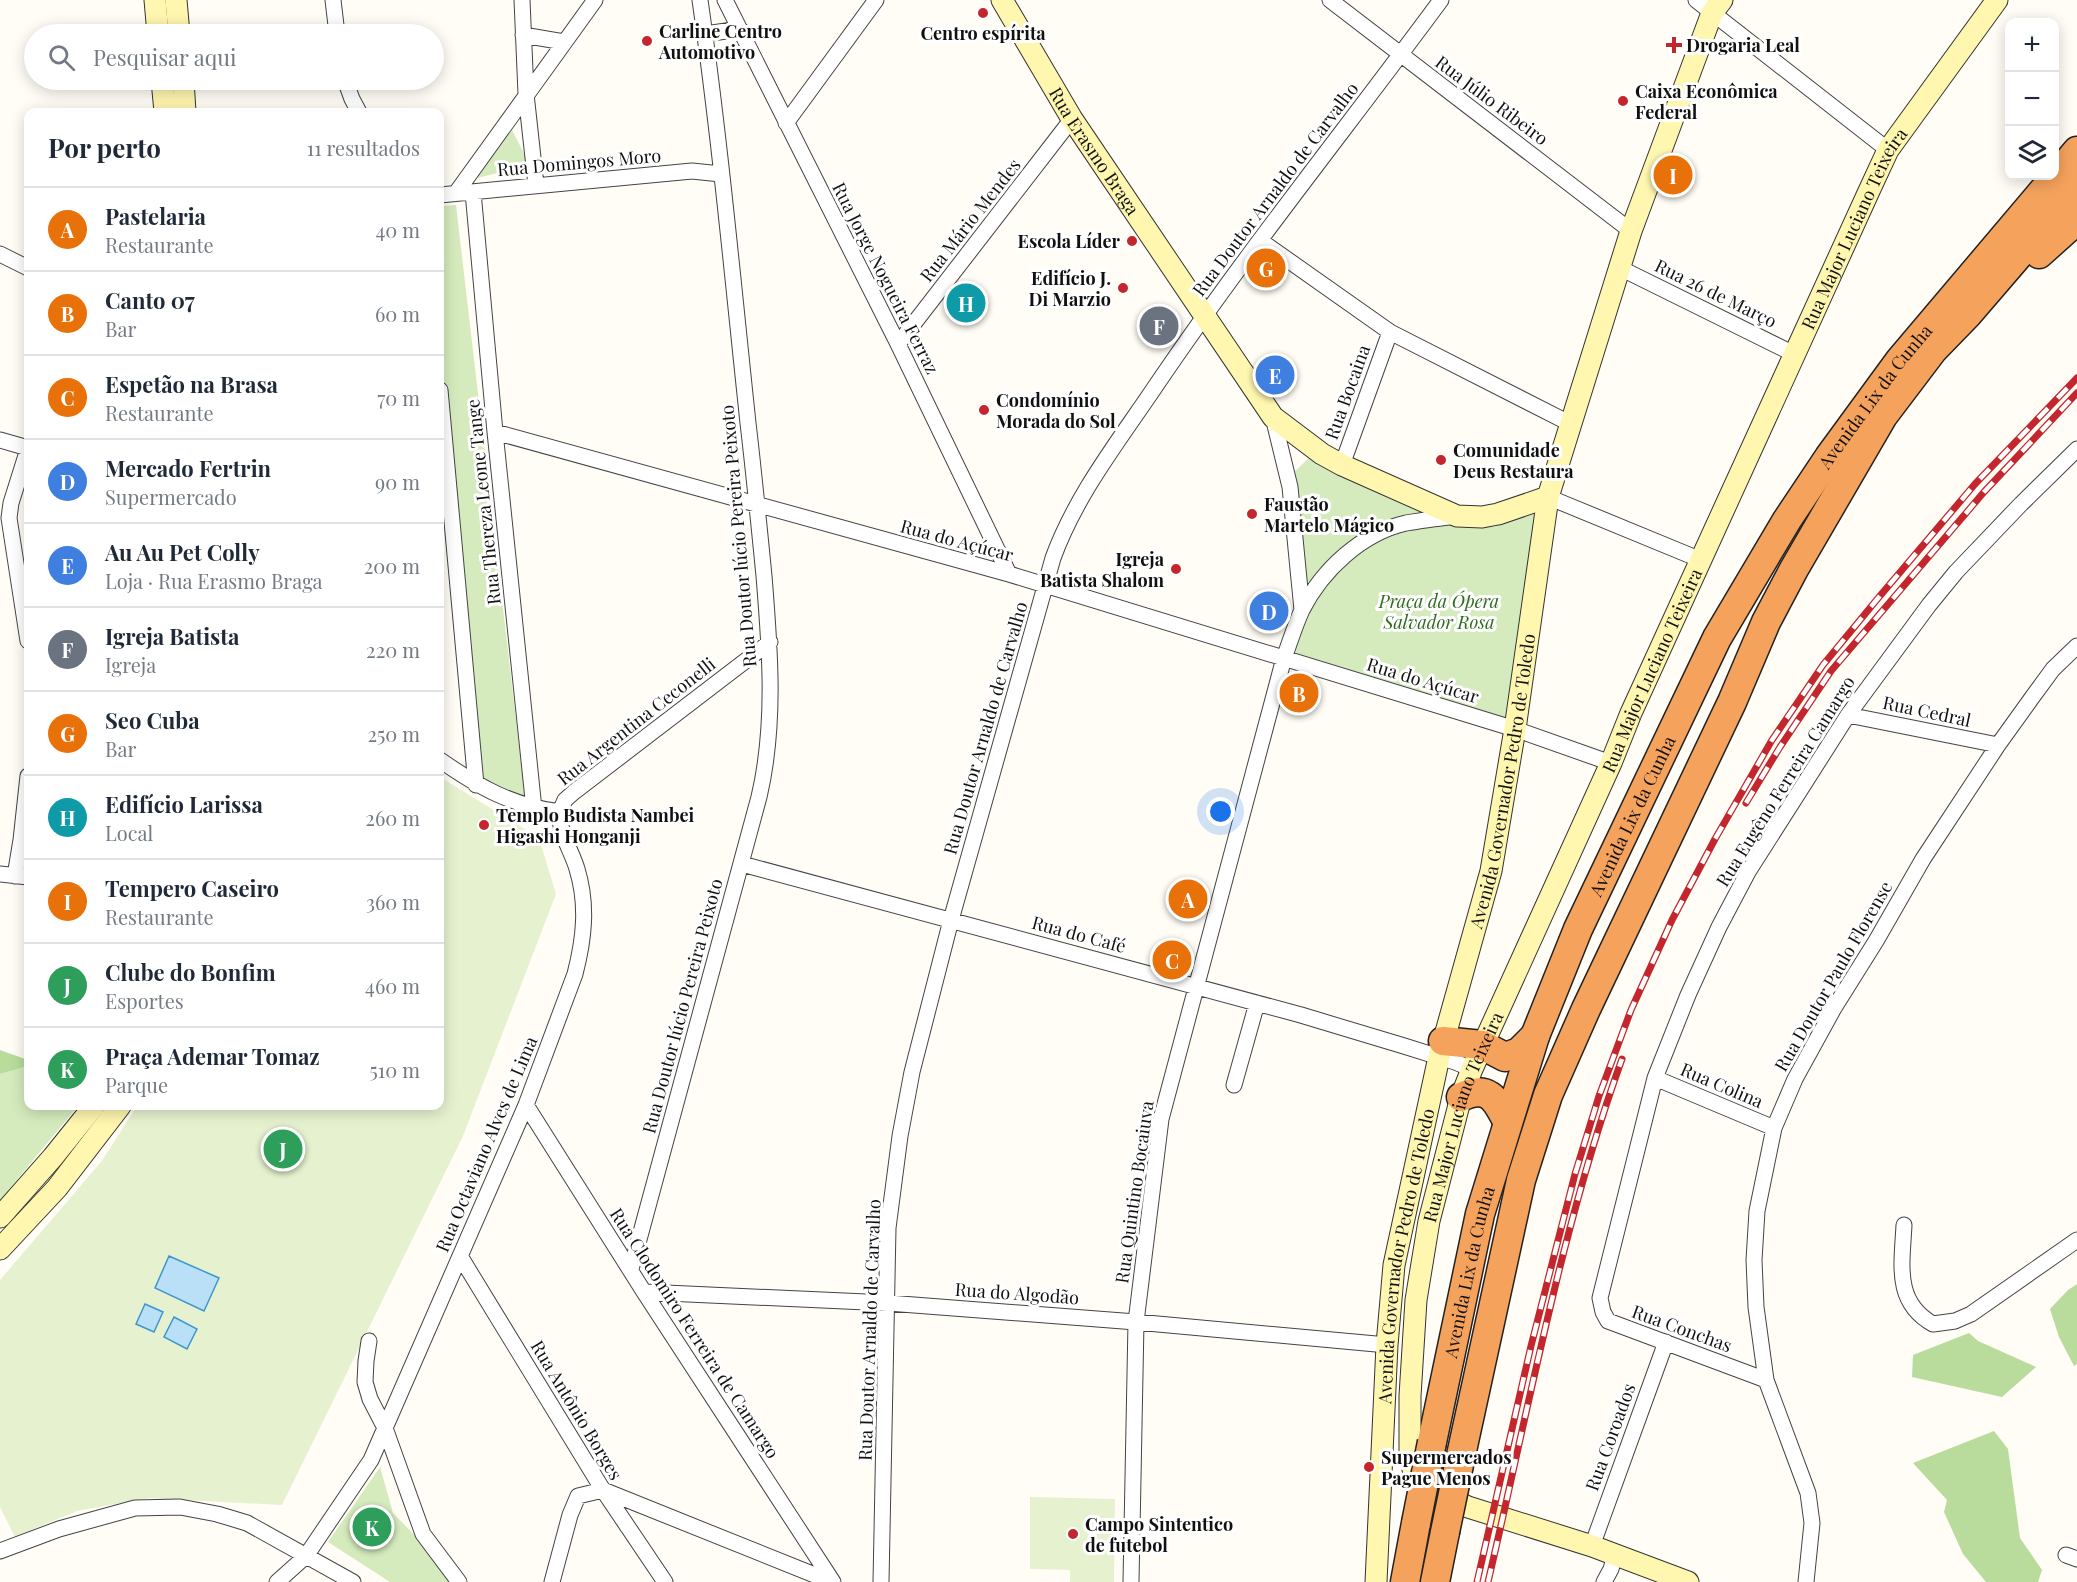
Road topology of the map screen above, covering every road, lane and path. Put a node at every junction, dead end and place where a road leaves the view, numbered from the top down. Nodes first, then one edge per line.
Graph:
1 (155, 0) edge
2 (176, 0) edge
3 (333, 0) edge
4 (522, 0) edge
5 (595, 0) edge
6 (699, 0) edge
7 (726, 0) edge
8 (876, 0) edge
9 (1002, 0) edge
10 (1330, 0) edge
11 (1441, 0) edge
12 (1997, 0) edge
13 (1710, 4) edge
14 (157, 24) edge
15 (178, 24) edge
16 (336, 24) edge
17 (740, 29) junction
18 (705, 34) junction
19 (523, 35) junction
20 (564, 42) junction
21 (1401, 55) junction
22 (163, 90) edge
23 (184, 90) edge
24 (349, 90) edge
25 (526, 94) junction
26 (165, 108) edge
27 (185, 108) edge
28 (357, 108) edge
29 (1072, 119) junction
30 (786, 123) junction
31 (1888, 150) junction
32 (2077, 151) edge
33 (722, 174) junction
34 (536, 185) junction
35 (2077, 187) edge
36 (473, 192) junction
37 (456, 193) junction
38 (444, 194) edge
39 (2077, 220) edge
40 (1631, 231) junction
41 (1261, 241) junction
42 (0, 254) edge
43 (24, 266) edge
44 (1620, 268) junction
45 (1991, 288) junction
46 (1204, 315) junction
47 (1390, 332) junction
48 (898, 344) junction
49 (1794, 354) junction
50 (1273, 417) junction
51 (1569, 423) junction
52 (495, 432) junction
53 (444, 434) edge
54 (0, 440) edge
55 (24, 447) edge
56 (2077, 449) edge
57 (24, 461) edge
58 (1342, 465) junction
59 (1548, 497) junction
60 (757, 506) junction
61 (1457, 516) junction
62 (1701, 560) junction
63 (1009, 574) junction
64 (1046, 585) junction
65 (1302, 610) junction
66 (24, 615) edge
67 (770, 642) junction
68 (2077, 646) edge
69 (1284, 658) junction
70 (1848, 714) junction
71 (1515, 729) junction
72 (1998, 745) junction
73 (444, 763) edge
74 (1611, 763) junction
75 (476, 785) junction
76 (534, 809) junction
77 (560, 812) junction
78 (24, 813) edge
79 (741, 864) junction
80 (14, 876) edge
81 (951, 920) junction
82 (1197, 987) junction
83 (1257, 1003) junction
84 (1535, 1036) junction
85 (1441, 1049) junction
86 (1477, 1058) junction
87 (1655, 1078) junction
88 (1234, 1085) dead end
89 (1461, 1096) junction
90 (526, 1104) junction
91 (91, 1110) edge
92 (117, 1110) edge
93 (1508, 1121) junction
94 (1774, 1128) junction
95 (0, 1217) edge
96 (1904, 1225) dead end
97 (2077, 1240) edge
98 (0, 1249) edge
99 (460, 1256) junction
100 (1394, 1265) junction
101 (631, 1269) junction
102 (644, 1292) junction
103 (1600, 1298) joint
104 (888, 1303) junction
105 (1136, 1322) junction
106 (369, 1341) dead end
107 (1666, 1342) junction
108 (1387, 1345) junction
109 (1766, 1380) junction
110 (1411, 1383) junction
111 (385, 1428) junction
112 (603, 1490) junction
113 (1592, 1546) junction
114 (0, 1551) edge
115 (1615, 1555) junction
116 (306, 1556) junction
117 (1677, 1581) edge
118 (277, 1582) edge
119 (352, 1582) edge
120 (459, 1582) edge
121 (552, 1582) edge
122 (665, 1582) edge
123 (833, 1582) edge
124 (880, 1582) edge
125 (1131, 1582) edge
126 (1376, 1582) edge
127 (1406, 1582) edge
128 (1435, 1582) edge
129 (1604, 1582) edge
130 (1806, 1582) edge

1 - 14 main road
2 - 15 main road
3 - 16 street
4 - 19 street
5 - 20 street
6 - 7 street
6 - 18 street, Rua Doutor lúcio Pereira Peixoto
7 - 17 street, Rua Jorge Nogueira Ferraz
8 - 30 street
9 - 29 main road, Rua Erasmo Braga
10 - 21 street, Rua Júlio Ribeiro
11 - 21 street, Rua Doutor Arnaldo de Carvalho
12 - 31 main road, Rua Major Luciano Teixeira
13 - 31 street
13 - 40 main road, Avenida Governador Pedro de Toledo
17 - 18 street
17 - 30 street, Rua Jorge Nogueira Ferraz
18 - 33 street, Rua Doutor lúcio Pereira Peixoto
19 - 20 street
19 - 25 street
20 - 25 street
21 - 40 street, Rua Júlio Ribeiro
21 - 41 street, Rua Doutor Arnaldo de Carvalho
22 - 26 main road
23 - 27 main road
24 - 28 street
25 - 34 street
25 - 37 street
29 - 46 main road, Rua Erasmo Braga
29 - 48 street, Rua Mário Mendes
30 - 48 street, Rua Jorge Nogueira Ferraz
31 - 49 main road, Rua Major Luciano Teixeira
32 - 84 highway, Avenida Lix da Cunha
33 - 34 street, Rua Domingos Moro
33 - 60 street, Rua Doutor lúcio Pereira Peixoto
34 - 36 street, Rua Domingos Moro
35 - 45 highway, Avenida Lix da Cunha
36 - 37 street, Rua Domingos Moro
36 - 52 street, Rua Thereza Leone Tange
37 - 38 street, Rua Domingos Moro
39 - 45 highway
40 - 44 main road, Avenida Governador Pedro de Toledo
41 - 46 street, Rua Doutor Arnaldo de Carvalho
41 - 47 street
42 - 43 street
44 - 49 street, Rua 26 de Março
44 - 51 main road, Avenida Governador Pedro de Toledo
45 - 128 highway, Avenida Lix da Cunha, bridge
46 - 50 main road, Rua Erasmo Braga
46 - 64 street, Rua Doutor Arnaldo de Carvalho
47 - 51 street
47 - 58 street, Rua Bocaina
48 - 63 street, Rua Jorge Nogueira Ferraz
49 - 62 main road, Rua Major Luciano Teixeira
50 - 58 main road, Rua Erasmo Braga
50 - 65 street, Rua Erasmo Braga
51 - 59 main road, Avenida Governador Pedro de Toledo
52 - 60 street, Rua do Açúcar
52 - 76 street, Rua Thereza Leone Tange
53 - 75 street, Rua Thereza Leone Tange
54 - 55 street
56 - 70 street, Rua Eugêno Ferreira Camargo
57 - 66 street
58 - 61 main road, Rua Erasmo Braga
59 - 61 main road, Rua Erasmo Braga
59 - 62 street
59 - 71 main road, Avenida Governador Pedro de Toledo
60 - 63 street, Rua do Açúcar
60 - 67 street, Rua Doutor lúcio Pereira Peixoto
61 - 65 street, Rua Erasmo Braga
62 - 74 main road, Rua Major Luciano Teixeira
63 - 64 street, Rua do Açúcar
64 - 69 street, Rua do Açúcar
64 - 81 street, Rua Doutor Arnaldo de Carvalho
65 - 69 street, Rua Quintino Bocaiuva
67 - 77 street, Rua Argentina Ceconelli
67 - 79 street, Rua Doutor lúcio Pereira Peixoto
68 - 72 street, Rua Doutor Paulo Florense
69 - 71 street, Rua do Açúcar
69 - 82 street, Rua Quintino Bocaiuva
70 - 72 street, Rua Cedral
70 - 87 street, Rua Eugêno Ferreira Camargo
71 - 74 street, Rua do Açúcar
71 - 85 main road, Avenida Governador Pedro de Toledo
72 - 94 street, Rua Doutor Paulo Florense
73 - 75 street
74 - 86 main road, Rua Major Luciano Teixeira
75 - 76 street
76 - 77 street
77 - 90 street, Rua Octaviano Alves de Lima
78 - 80 street
79 - 81 street, Rua do Café
79 - 101 street, Rua Doutor lúcio Pereira Peixoto
81 - 82 street, Rua do Café
81 - 104 street, Rua Doutor Arnaldo de Carvalho
82 - 83 street, Rua do Café
82 - 105 street, Rua Quintino Bocaiuva
83 - 85 street, Rua do Café
83 - 88 street
84 - 86 highway
84 - 93 highway, Avenida Lix da Cunha
85 - 86 highway
85 - 100 main road, Avenida Governador Pedro de Toledo
86 - 89 main road, Rua Major Luciano Teixeira
87 - 94 street, Rua Colina
87 - 103 street, Rua Eugêno Ferreira Camargo
89 - 93 highway
89 - 110 main road, Rua Major Luciano Teixeira
90 - 99 street, Rua Octaviano Alves de Lima
90 - 101 street, Rua Clodomiro Ferreira de Camargo
91 - 95 main road
92 - 98 main road
93 - 127 highway, Avenida Lix da Cunha, bridge
94 - 109 street, Rua Doutor Paulo Florense
96 - 97 street
99 - 111 street, Rua Octaviano Alves de Lima
99 - 112 street, Rua Antônio Borges
100 - 108 main road, Avenida Governador Pedro de Toledo
100 - 110 main road, Rua Major Luciano Teixeira
101 - 102 street, Rua Clodomiro Ferreira de Camargo
102 - 104 street, Rua do Algodão
102 - 123 street, Rua Clodomiro Ferreira de Camargo
103 - 107 street, Rua Conchas
104 - 105 street, Rua do Algodão
104 - 124 street, Rua Doutor Arnaldo de Carvalho
105 - 108 street, Rua do Algodão
105 - 125 street, Rua Quintino Bocaiuva
106 - 111 street
107 - 109 street, Rua Conchas
107 - 113 street, Rua Coroados
108 - 126 main road, Avenida Governador Pedro de Toledo
109 - 130 street, Rua Doutor Paulo Florense
110 - 113 main road, Rua Major Luciano Teixeira
111 - 116 street, Rua Octaviano Alves de Lima
111 - 120 street
112 - 121 street
112 - 122 street, Rua Antônio Borges
112 - 123 street
113 - 115 main road
114 - 116 street
115 - 117 main road
115 - 129 street
116 - 118 street, Rua Octaviano Alves de Lima
116 - 119 street

